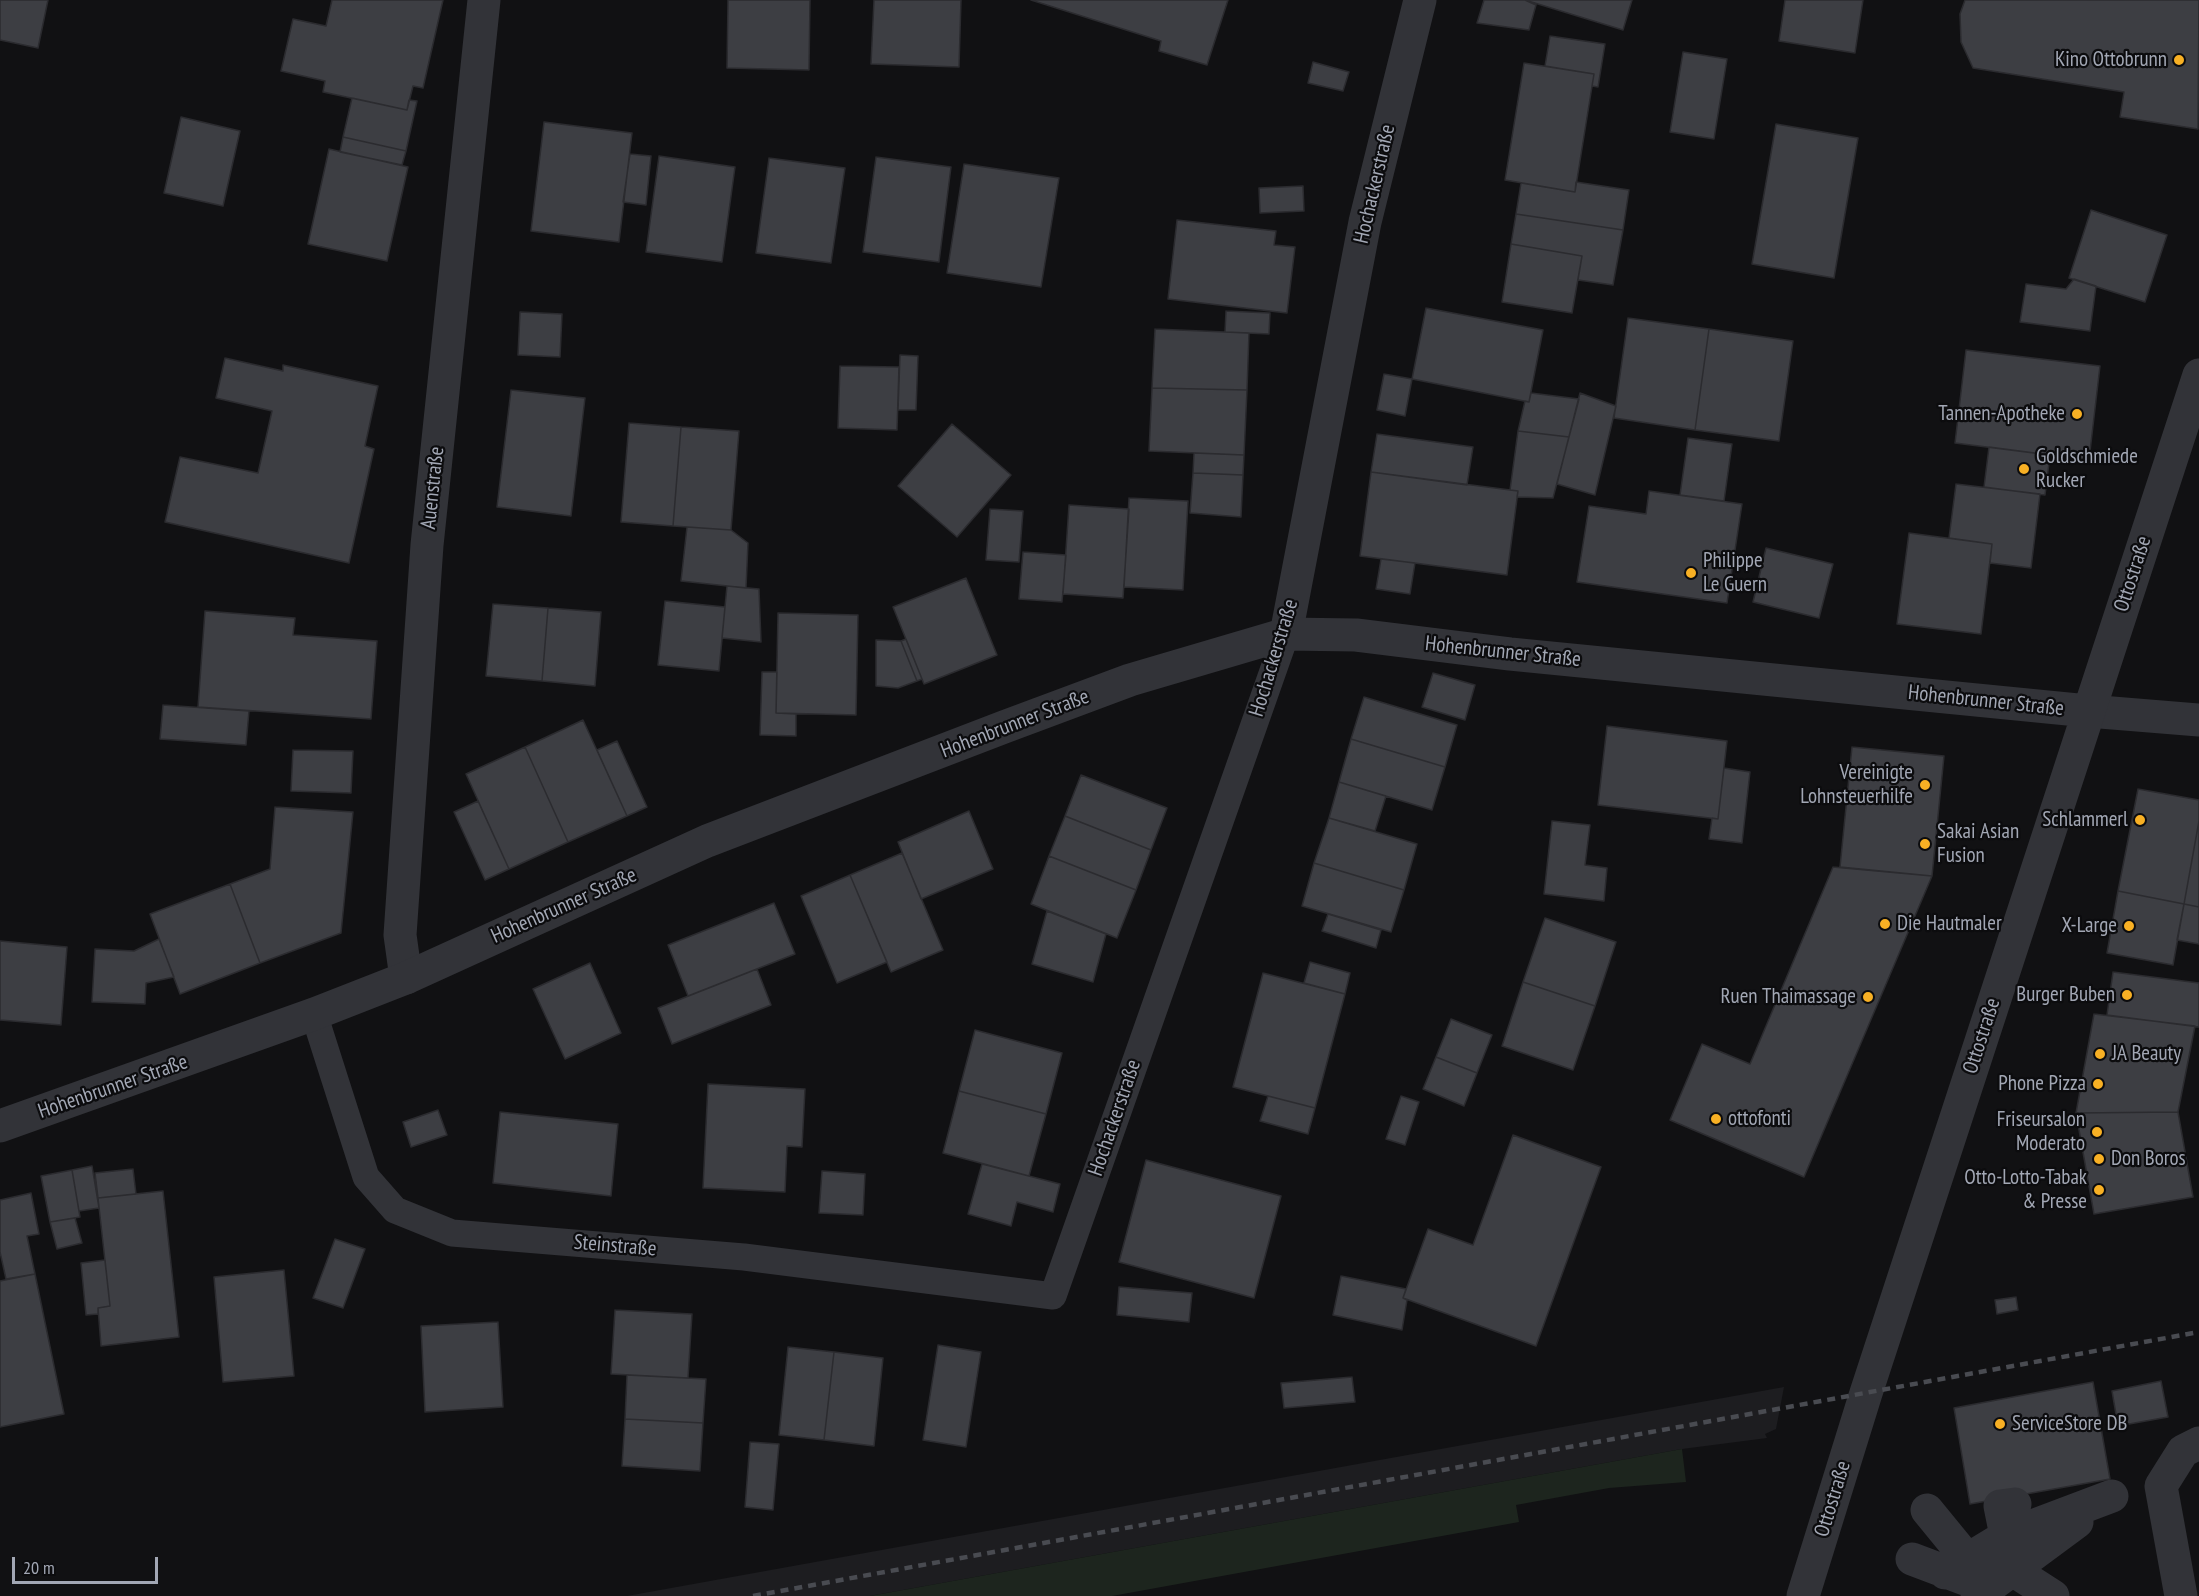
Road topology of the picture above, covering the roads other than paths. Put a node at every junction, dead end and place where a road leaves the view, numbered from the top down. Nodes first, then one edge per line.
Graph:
1 (484, 0) edge
2 (1420, 0) edge
3 (2199, 375) edge
4 (1286, 634) junction
5 (2088, 711) junction
6 (2199, 720) edge
7 (406, 978) junction
8 (314, 1014) junction
9 (0, 1126) edge
10 (1053, 1296) joint
11 (2199, 1443) edge
12 (2015, 1504) dead end
13 (1928, 1510) dead end
14 (1976, 1552) junction
15 (1912, 1559) dead end
16 (1996, 1589) edge
17 (1803, 1596) edge
18 (2053, 1596) edge
19 (2181, 1596) edge

1 - 7 street, Auenstraße
2 - 4 street, Hochackerstraße
3 - 5 street, Ottostraße
4 - 5 street, Hohenbrunner Straße
4 - 7 street, Hohenbrunner Straße
4 - 10 lane, Hochackerstraße
5 - 6 street, Hohenbrunner Straße
5 - 17 street, Ottostraße
7 - 8 street, Hohenbrunner Straße
8 - 9 street, Hohenbrunner Straße
8 - 10 lane, Steinstraße
11 - 19 street
12 - 14 street
13 - 14 street
14 - 15 street
14 - 16 street
14 - 16 street
16 - 18 street

